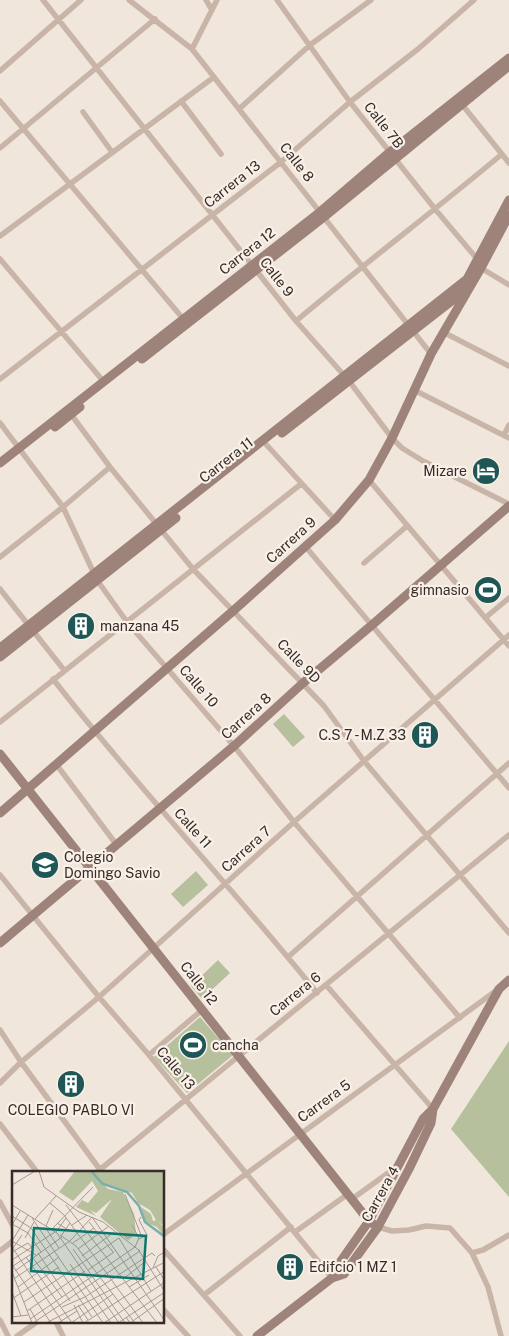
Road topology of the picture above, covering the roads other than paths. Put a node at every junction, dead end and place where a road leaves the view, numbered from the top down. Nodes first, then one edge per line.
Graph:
1 (43, 0) edge
2 (81, 0) edge
3 (129, 0) edge
4 (206, 0) edge
5 (217, 0) edge
6 (277, 0) edge
7 (370, 0) edge
8 (474, 0) edge
9 (212, 10) junction
10 (155, 19) junction
11 (59, 20) junction
12 (310, 45) junction
13 (192, 49) junction
14 (509, 58) edge
15 (509, 66) edge
16 (97, 67) junction
17 (0, 71) edge
18 (214, 77) junction
19 (0, 101) edge
20 (181, 101) junction
21 (350, 102) junction
22 (460, 102) junction
23 (239, 108) junction
24 (83, 112) dead end
25 (144, 128) junction
26 (23, 129) junction
27 (0, 148) edge
28 (112, 152) junction
29 (221, 154) dead end
30 (502, 154) junction
31 (392, 156) junction
32 (281, 162) junction
33 (509, 163) edge
34 (70, 184) junction
35 (509, 200) edge
36 (435, 209) junction
37 (212, 215) junction
38 (322, 215) junction
39 (509, 215) edge
40 (0, 236) edge
41 (0, 259) edge
42 (480, 264) junction
43 (362, 266) junction
44 (253, 268) junction
45 (142, 270) junction
46 (469, 283) junction
47 (509, 285) edge
48 (185, 321) junction
49 (296, 321) junction
50 (410, 328) junction
51 (61, 332) junction
52 (443, 332) junction
53 (431, 354) junction
54 (509, 366) edge
55 (347, 378) junction
56 (0, 379) edge
57 (104, 382) junction
58 (414, 390) junction
59 (69, 412) junction
60 (0, 423) edge
61 (509, 425) edge
62 (506, 436) edge
63 (392, 438) junction
64 (265, 443) junction
65 (21, 450) junction
66 (0, 463) edge
67 (110, 467) junction
68 (0, 470) edge
69 (368, 480) junction
70 (301, 484) junction
71 (509, 505) edge
72 (63, 507) junction
73 (335, 520) junction
74 (160, 526) junction
75 (407, 526) junction
76 (305, 546) junction
77 (0, 557) edge
78 (364, 563) dead end
79 (440, 565) junction
80 (193, 569) junction
81 (96, 577) junction
82 (0, 589) edge
83 (509, 598) edge
84 (233, 611) junction
85 (485, 618) junction
86 (127, 622) junction
87 (372, 625) junction
88 (31, 628) junction
89 (509, 635) edge
90 (503, 640) junction
91 (509, 646) edge
92 (0, 648) edge
93 (0, 657) edge
94 (167, 668) junction
95 (64, 670) junction
96 (53, 679) junction
97 (303, 683) junction
98 (435, 699) junction
99 (0, 722) edge
100 (94, 731) junction
101 (234, 746) junction
102 (0, 754) edge
103 (364, 761) junction
104 (509, 763) edge
105 (56, 764) junction
106 (497, 774) junction
107 (509, 788) edge
108 (27, 789) junction
109 (158, 808) junction
110 (0, 813) edge
111 (294, 822) junction
112 (426, 836) junction
113 (509, 836) edge
114 (116, 844) junction
115 (89, 867) junction
116 (0, 875) edge
117 (461, 875) junction
118 (226, 884) junction
119 (357, 896) junction
120 (33, 916) junction
121 (389, 934) junction
122 (509, 934) edge
123 (0, 943) edge
124 (154, 948) junction
125 (288, 957) junction
126 (509, 980) edge
127 (326, 985) junction
128 (499, 988) junction
129 (317, 993) junction
130 (99, 997) junction
131 (202, 1010) junction
132 (460, 1018) junction
133 (0, 1030) edge
134 (149, 1055) junction
135 (239, 1056) junction
136 (21, 1062) junction
137 (395, 1066) junction
138 (0, 1083) edge
139 (186, 1100) junction
140 (433, 1109) junction
141 (0, 1124) edge
142 (301, 1134) junction
143 (401, 1163) junction
144 (36, 1171) edge
145 (100, 1171) edge
146 (246, 1173) junction
147 (350, 1197) junction
148 (0, 1202) edge
149 (369, 1221) junction
150 (12, 1224) edge
151 (378, 1227) junction
152 (293, 1229) junction
153 (165, 1233) edge
154 (509, 1235) edge
155 (12, 1242) edge
156 (0, 1251) edge
157 (165, 1251) edge
158 (472, 1253) junction
159 (332, 1278) junction
160 (204, 1295) junction
161 (165, 1311) edge
162 (0, 1320) edge
163 (34, 1324) edge
164 (57, 1324) edge
165 (8, 1336) edge
166 (17, 1336) edge
167 (63, 1336) edge
168 (188, 1336) edge
169 (240, 1336) edge
170 (257, 1336) edge
171 (501, 1336) edge

1 - 11 street, Calle 9
2 - 11 street
3 - 10 street, Calle 8
4 - 9 street
5 - 9 street
6 - 12 street, Calle 7B
7 - 12 street
8 - 21 street, Carrera 13
9 - 13 street
10 - 13 street, Calle 8
10 - 16 street
11 - 16 street, Calle 9
11 - 17 street
12 - 21 street, Calle 7B
12 - 23 street
13 - 18 street, Calle 8
14 - 22 street, Carrera 12
15 - 22 street, Carrera 12
16 - 25 street, Calle 9
16 - 26 street
18 - 20 street
18 - 23 street, Calle 8
19 - 26 street
20 - 25 street
20 - 29 street
21 - 31 street, Calle 7B
21 - 32 street, Carrera 13
22 - 30 street
22 - 31 street, Carrera 12
23 - 32 street, Calle 8
24 - 28 street
25 - 28 street
25 - 37 street, Calle 9
26 - 27 street
26 - 34 street
28 - 34 street
30 - 33 street
30 - 36 street
31 - 36 street, Calle 7B
31 - 38 street, Carrera 12
32 - 37 street, Carrera 13
32 - 38 street, Calle 8
34 - 40 street
34 - 45 street
35 - 42 street, Carrera 9
36 - 42 street, Calle 7B
36 - 43 street
37 - 44 street, Calle 9
37 - 45 street, Carrera 13
38 - 43 street, Calle 8
38 - 44 street, Carrera 12
39 - 42 street, Carrera 9
41 - 51 street
42 - 46 street, Carrera 9
42 - 47 street, Calle 7B
43 - 49 street
43 - 50 street, Calle 8
44 - 48 street, Carrera 12
44 - 49 street, Calle 9
45 - 48 street
45 - 51 street, Carrera 13
46 - 50 street, Carrera 11
46 - 52 street, Carrera 9
48 - 57 street, Carrera 12
48 - 59 street, Carrera 12
49 - 55 street, Calle 9
50 - 53 street, Calle 8
50 - 55 street, Carrera 11
51 - 56 street, Carrera 13
51 - 57 street
52 - 53 street, Carrera 9
52 - 54 street
53 - 58 street, Carrera 9
55 - 63 street, Calle 9
55 - 64 street, Carrera 11
57 - 59 street, Carrera 12
58 - 62 street
58 - 63 street, Carrera 9
59 - 65 street, Carrera 12
59 - 67 street, Calle 9D
60 - 65 street, Calle 10
61 - 62 street
63 - 69 street, Carrera 9
63 - 71 street, Calle 9
64 - 70 street
64 - 74 street, Carrera 11
65 - 66 street, Carrera 12
65 - 68 street, Carrera 12
65 - 72 street, Calle 10
67 - 72 street
67 - 74 street, Calle 9D
69 - 73 street, Carrera 9
69 - 75 street
70 - 73 street
70 - 80 street
71 - 79 street, Carrera 8
72 - 77 street
72 - 81 street, Calle 10
73 - 76 street, Carrera 9
74 - 80 street, Calle 9D
74 - 81 street, Carrera 11
75 - 78 street
75 - 79 street
76 - 84 street, Carrera 9
76 - 87 street
79 - 85 street
79 - 87 street, Carrera 8
80 - 84 street, Calle 9D
80 - 86 street
81 - 86 street, Calle 10
81 - 88 street, Carrera 11
82 - 88 street
83 - 85 street
84 - 94 street, Carrera 9
84 - 97 street, Calle 9D
85 - 90 street
86 - 94 street, Calle 10
86 - 95 street
87 - 97 street, Carrera 8
87 - 98 street
88 - 92 street, Carrera 11
88 - 93 street, Carrera 11
88 - 95 street
89 - 90 street, Carrera 7
90 - 91 street
90 - 98 street, Carrera 7
94 - 100 street, Carrera 9
94 - 101 street, Calle 10
95 - 96 street
96 - 99 street
96 - 100 street, Calle 11
97 - 101 street, Carrera 8
97 - 103 street, Calle 9D
98 - 103 street, Carrera 7
98 - 106 street
100 - 105 street, Carrera 9
100 - 109 street, Calle 11
101 - 109 street, Carrera 8
101 - 111 street, Calle 10
102 - 108 street, Calle 12
103 - 111 street, Carrera 7
103 - 112 street, Calle 9D
104 - 106 street
105 - 108 street, Carrera 9
105 - 114 street
106 - 107 street
106 - 112 street
108 - 110 street, Carrera 9
108 - 115 street, Calle 12
109 - 114 street, Carrera 8
109 - 118 street, Calle 11
111 - 118 street, Carrera 7
111 - 119 street, Calle 10
112 - 117 street, Calle 9D
112 - 119 street
113 - 117 street, Carrera 6
114 - 115 street, Carrera 8
115 - 120 street, Carrera 8
115 - 124 street, Calle 12
116 - 120 street, Calle 13
117 - 121 street, Carrera 6
117 - 122 street, Calle 9D
118 - 124 street, Carrera 7
118 - 125 street, Calle 11
119 - 121 street, Calle 10
119 - 125 street
120 - 123 street, Carrera 8
120 - 130 street, Calle 13
121 - 127 street, Carrera 6
121 - 132 street, Calle 10
124 - 130 street, Carrera 7
124 - 131 street, Calle 12
125 - 129 street, Calle 11
126 - 128 street, Carrera 4
127 - 129 street, Carrera 6
127 - 137 street
128 - 132 street, Carrera 5
128 - 140 street, Carrera 4
129 - 135 street, Carrera 6
130 - 134 street, Calle 13
130 - 136 street, Carrera 7
131 - 134 street
131 - 135 street, Calle 12
132 - 137 street, Carrera 5
133 - 136 street
134 - 139 street, Calle 13
135 - 139 street, Carrera 6
135 - 142 street, Calle 12
136 - 138 street, Carrera 7
136 - 145 street
137 - 140 street
137 - 142 street, Carrera 5
139 - 145 street, Carrera 6
139 - 146 street, Calle 13
140 - 143 street, Carrera 4
140 - 151 street, Carrera 4
141 - 144 street
142 - 146 street, Carrera 5
142 - 147 street, Calle 12
143 - 147 street
143 - 149 street, Carrera 4
146 - 152 street, Calle 13
146 - 153 street, Carrera 5
147 - 149 street, Calle 12
147 - 152 street
148 - 150 street
149 - 151 street, Calle 12
149 - 159 street, Carrera 4
151 - 158 street
151 - 159 street, Carrera 4
152 - 159 street, Calle 13
152 - 160 street
154 - 158 street
155 - 156 street
157 - 160 street
158 - 171 street
159 - 170 street, Carrera 4
160 - 169 street
161 - 168 street
162 - 165 street
163 - 166 street
164 - 167 street

